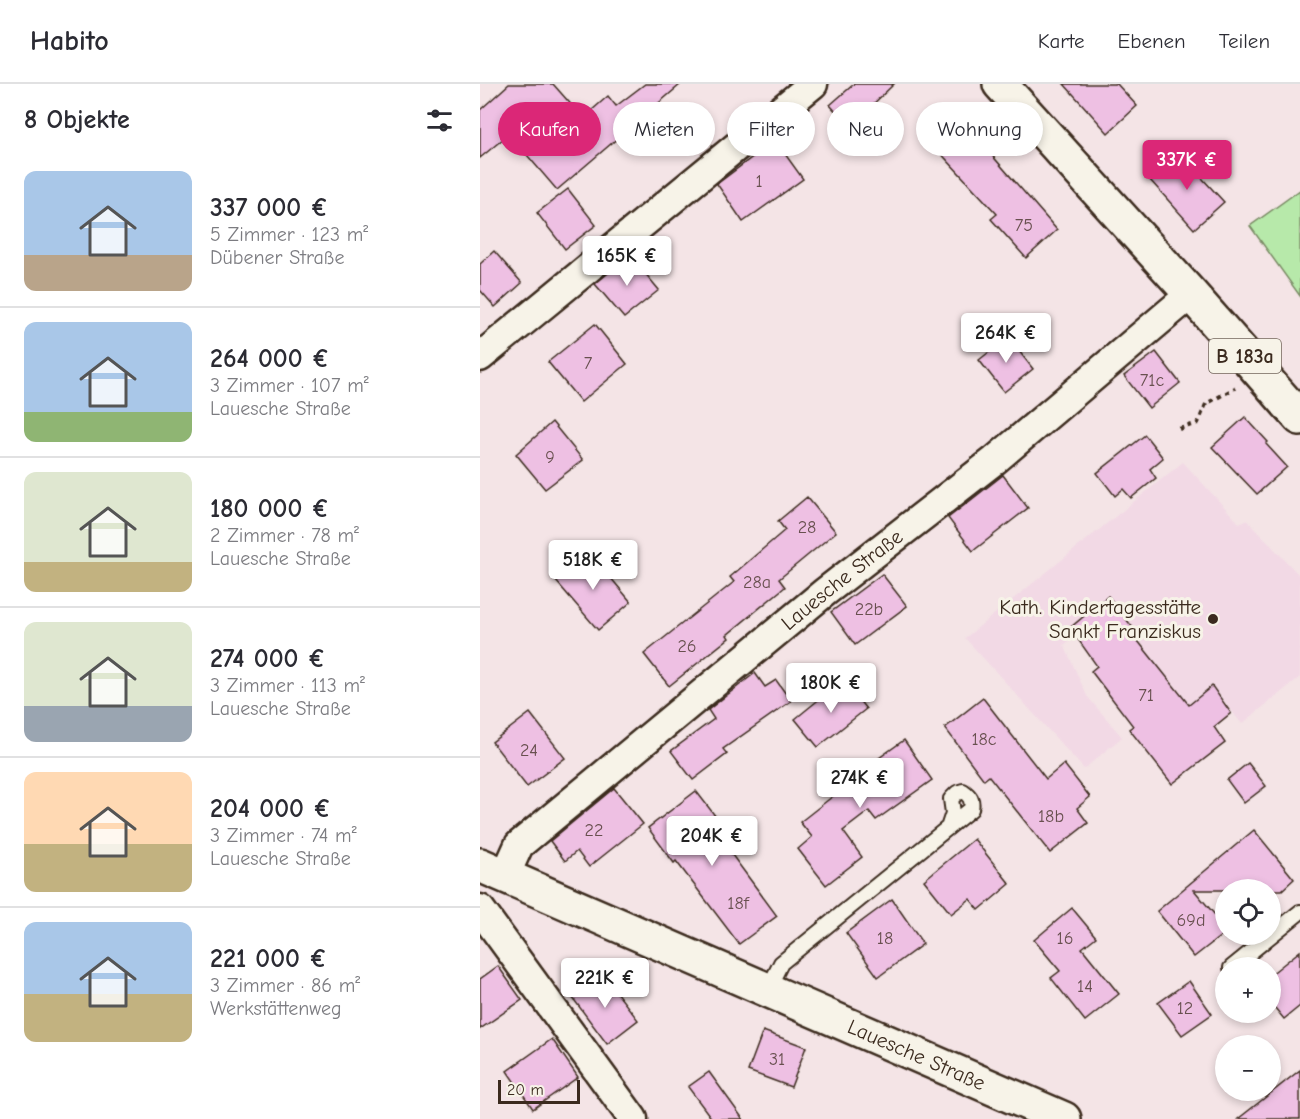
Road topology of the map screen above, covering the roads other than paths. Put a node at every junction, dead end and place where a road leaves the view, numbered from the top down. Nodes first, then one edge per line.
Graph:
1 (813, 84) edge
2 (1000, 84) edge
3 (1191, 294) junction
4 (480, 357) edge
5 (1300, 418) edge
6 (949, 825) dead end
7 (492, 870) edge
8 (480, 909) edge
9 (1300, 912) edge
10 (1245, 957) edge
11 (768, 991) junction
12 (633, 1119) edge
13 (1065, 1119) edge

1 - 4 street
2 - 3 street, B 183a
3 - 5 street, B 183a
3 - 7 street, Lauesche Straße
6 - 11 lane
7 - 11 street, Lauesche Straße
8 - 12 street
9 - 10 lane
11 - 13 street, Lauesche Straße

